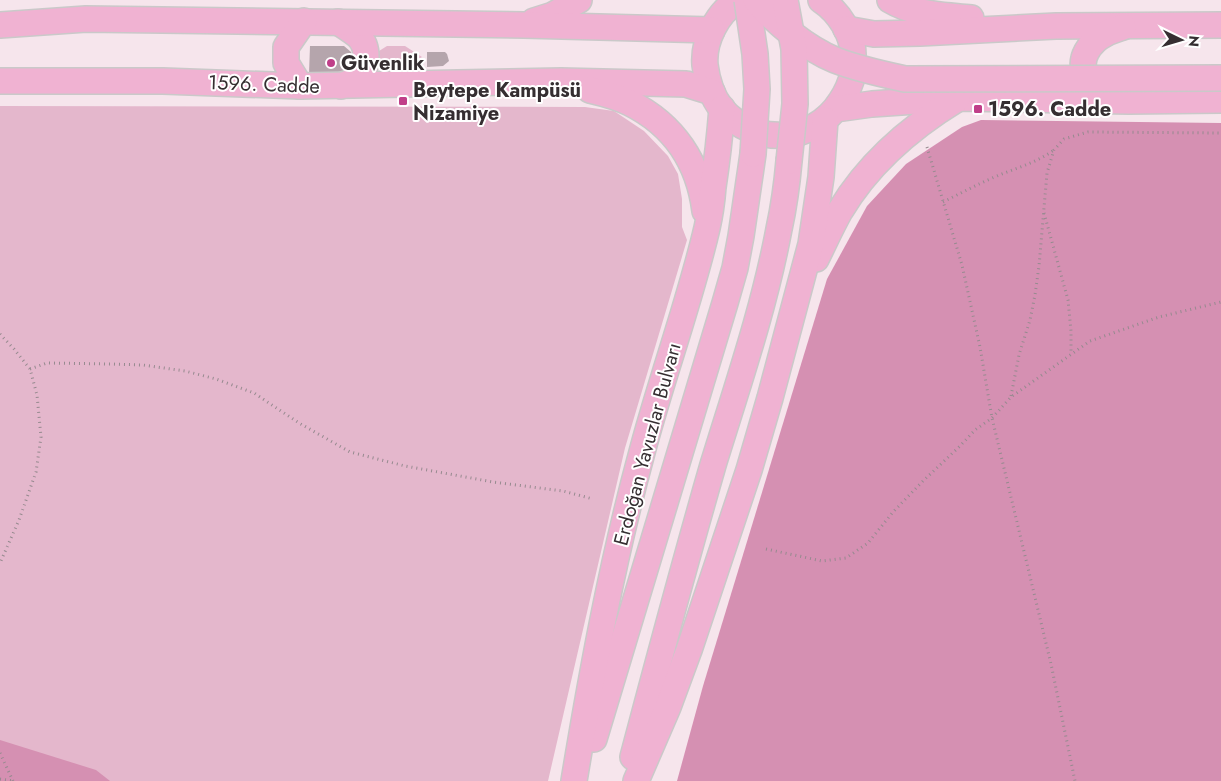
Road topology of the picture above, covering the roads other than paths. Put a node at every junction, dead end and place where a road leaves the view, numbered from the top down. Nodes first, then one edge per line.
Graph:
1 (579, 0) edge
2 (738, 0) edge
3 (748, 0) edge
4 (756, 0) edge
5 (785, 0) edge
6 (821, 0) edge
7 (890, 0) edge
8 (713, 16) edge
9 (841, 16) edge
10 (304, 21) junction
11 (338, 22) junction
12 (524, 24) junction
13 (0, 25) edge
14 (1128, 25) junction
15 (1221, 25) edge
16 (1056, 26) junction
17 (1221, 78) edge
18 (561, 81) junction
19 (0, 82) edge
20 (300, 86) junction
21 (341, 86) junction
22 (960, 98) junction
23 (717, 100) junction
24 (1221, 100) edge
25 (1128, 101) junction
26 (831, 115) junction
27 (708, 226) junction
28 (797, 297) junction
29 (574, 781) edge
30 (582, 781) edge
31 (626, 781) edge
32 (636, 781) edge

1 - 12 main road
2 - 8 main road
3 - 30 main road, Erdoğan Yavuzlar Bulvarı, bridge
4 - 17 main road, bridge
5 - 31 main road, bridge
6 - 9 main road
7 - 16 main road
8 - 12 main road
8 - 23 main road
9 - 16 main road
9 - 26 main road
10 - 11 main road
10 - 13 main road
10 - 20 main road
11 - 12 main road
11 - 21 main road
14 - 15 main road
14 - 16 main road
14 - 25 main road
18 - 21 main road, 1596. Cadde
18 - 23 main road, 1596. Cadde
18 - 27 main road
19 - 20 main road, 1596. Cadde
20 - 21 main road, 1596. Cadde
22 - 25 main road, 1596. Cadde
22 - 26 main road, 1596. Cadde
22 - 28 main road
23 - 26 main road, 1596. Cadde
23 - 27 main road, Erdoğan Yavuzlar Bulvarı
24 - 25 main road, 1596. Cadde
26 - 28 main road
27 - 29 main road, Erdoğan Yavuzlar Bulvarı
28 - 32 main road

